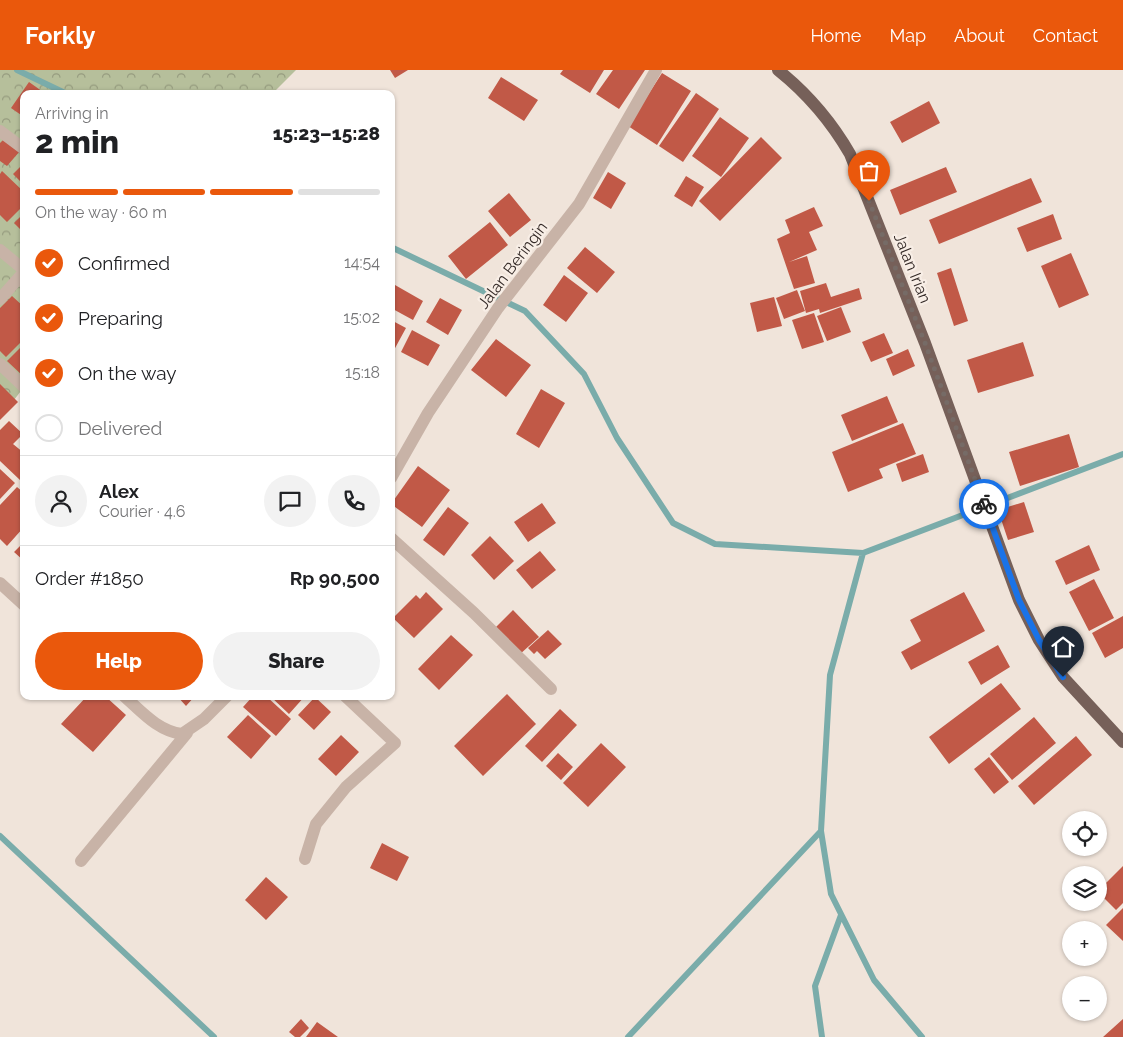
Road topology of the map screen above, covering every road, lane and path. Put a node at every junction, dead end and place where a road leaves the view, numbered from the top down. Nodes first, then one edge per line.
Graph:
1 (656, 70) edge
2 (778, 70) edge
3 (0, 131) edge
4 (20, 147) edge
5 (0, 250) edge
6 (20, 268) edge
7 (20, 276) edge
8 (0, 299) edge
9 (0, 364) edge
10 (20, 383) edge
11 (395, 471) edge
12 (395, 542) edge
13 (0, 583) edge
14 (20, 601) edge
15 (551, 689) dead end
16 (129, 700) edge
17 (223, 700) edge
18 (349, 700) edge
19 (187, 733) junction
20 (1123, 742) edge
21 (305, 859) dead end
22 (81, 861) dead end

1 - 11 street, Jalan Beringin
2 - 20 main road, Jalan Irian
3 - 4 street
5 - 6 street
7 - 8 street
9 - 10 street
12 - 15 street
13 - 14 street
16 - 19 street
17 - 19 street
18 - 21 street
19 - 22 street

